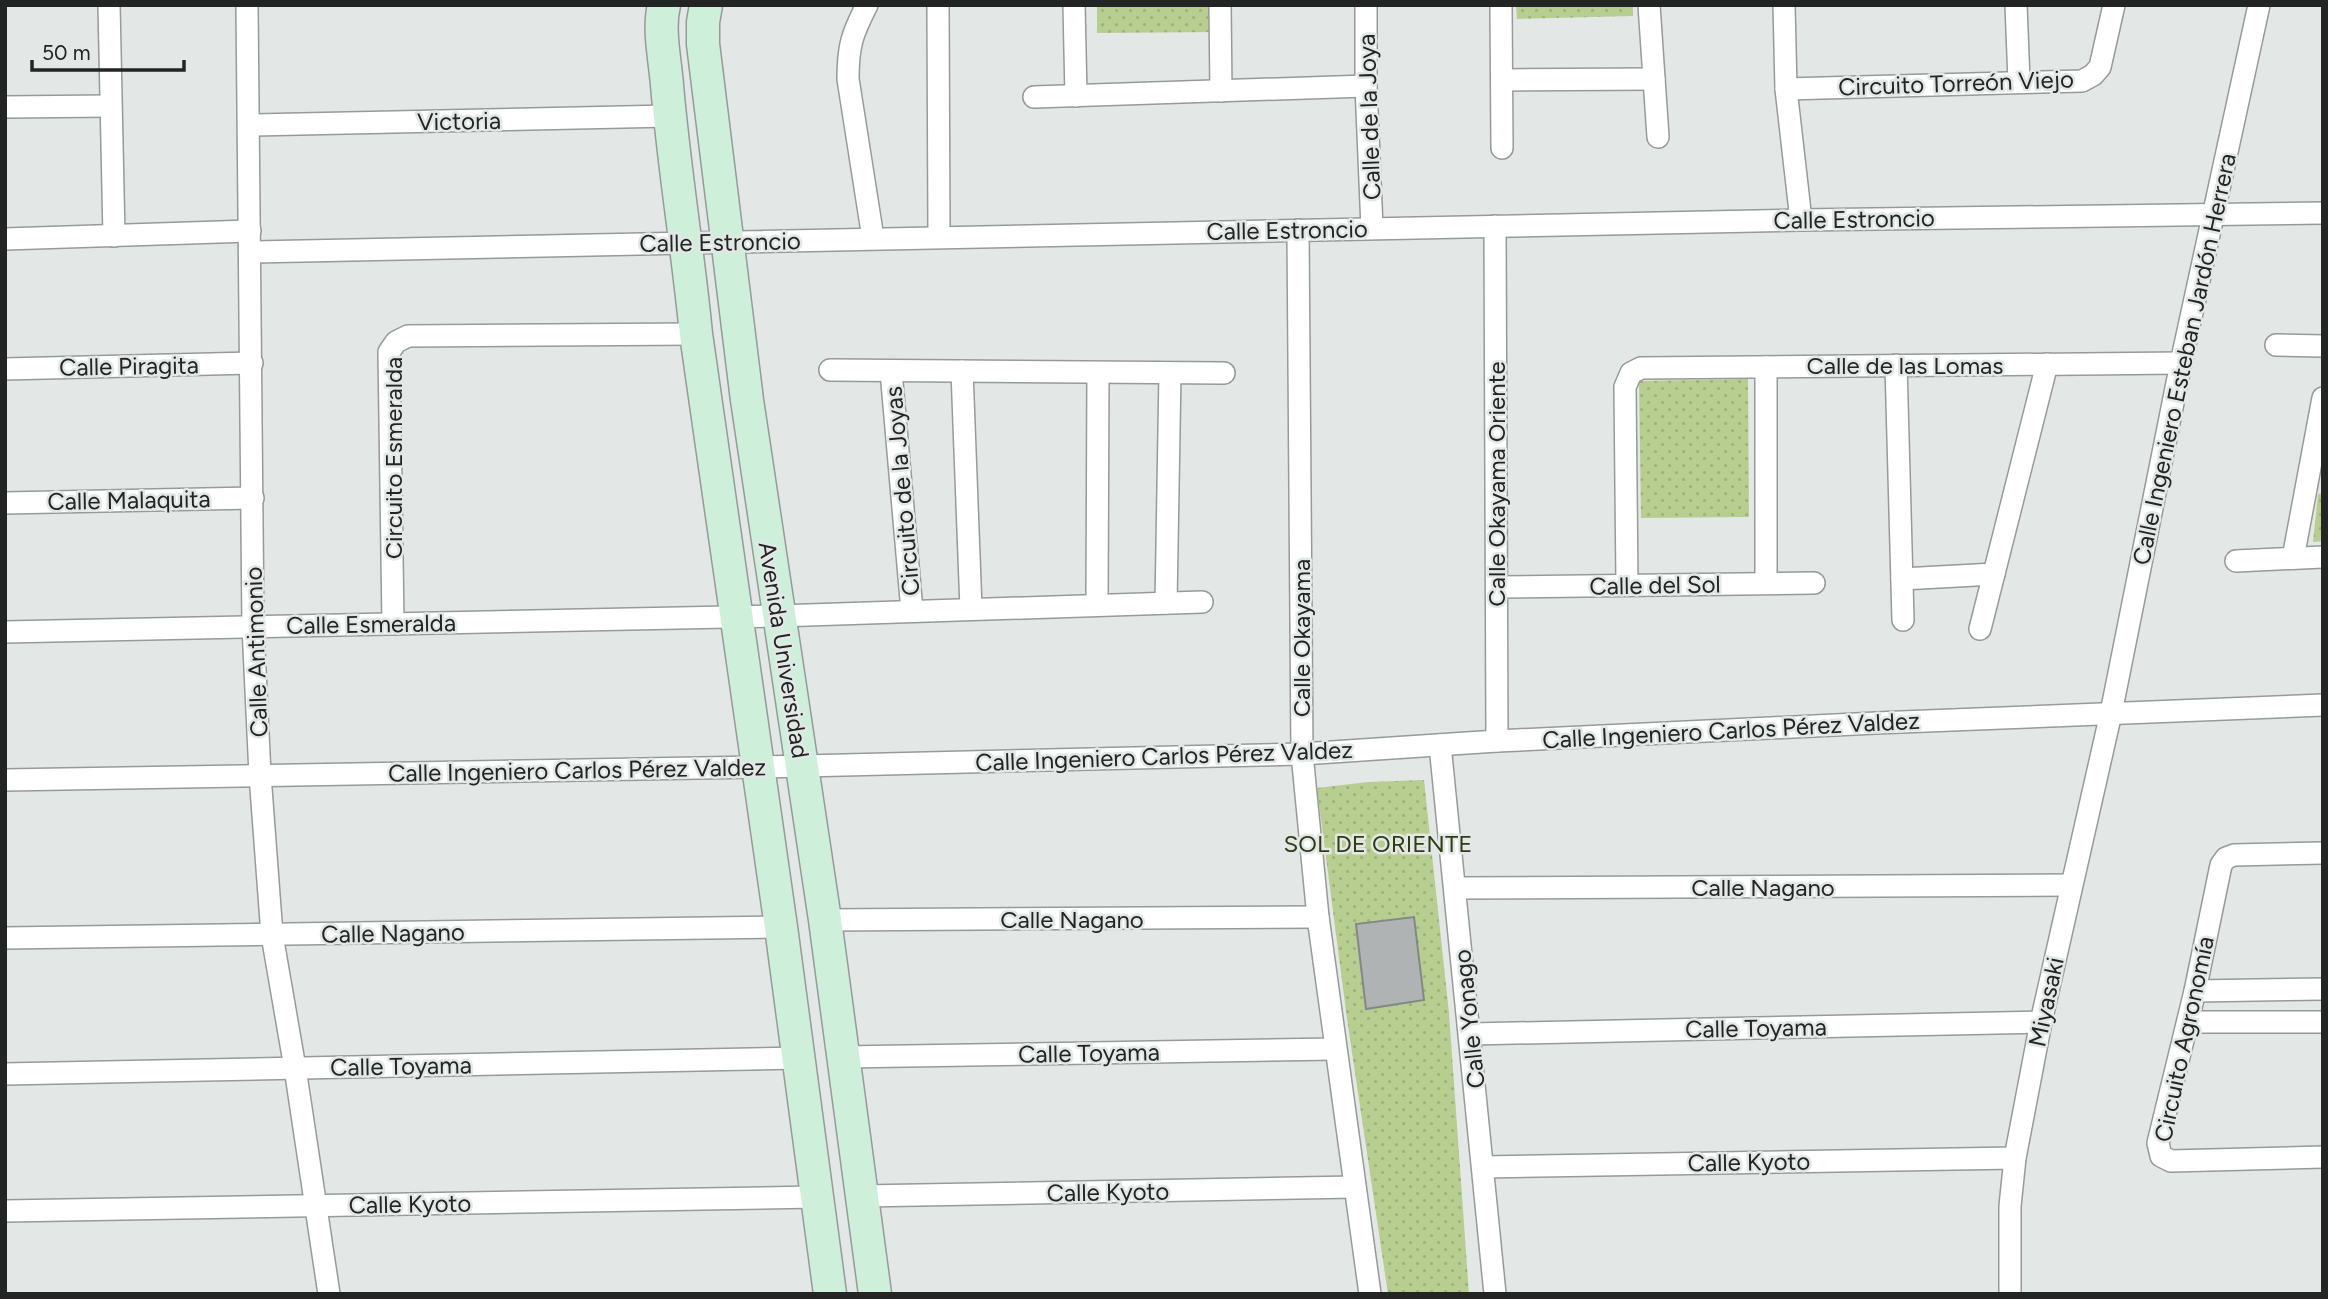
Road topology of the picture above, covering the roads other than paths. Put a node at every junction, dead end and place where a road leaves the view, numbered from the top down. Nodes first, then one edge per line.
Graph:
1 (109, 5) edge
2 (247, 5) edge
3 (664, 5) edge
4 (706, 5) edge
5 (867, 5) edge
6 (938, 5) edge
7 (1074, 5) edge
8 (1220, 5) edge
9 (1366, 5) edge
10 (1501, 5) edge
11 (1649, 5) edge
12 (1784, 5) edge
13 (2016, 5) edge
14 (2114, 5) edge
15 (2259, 5) edge
16 (1654, 79) junction
17 (1502, 80) junction
18 (2019, 82) junction
19 (1366, 86) junction
20 (1786, 89) junction
21 (1221, 91) junction
22 (1076, 96) junction
23 (1034, 97) dead end
24 (110, 106) junction
25 (5, 107) edge
26 (669, 116) junction
27 (249, 125) junction
28 (1658, 137) dead end
29 (1502, 148) dead end
30 (2323, 213) edge
31 (2213, 214) junction
32 (1801, 220) junction
33 (1495, 226) junction
34 (1372, 228) junction
35 (1298, 230) junction
36 (114, 236) junction
37 (939, 237) junction
38 (5, 239) edge
39 (873, 239) junction
40 (250, 242) junction
41 (729, 242) junction
42 (687, 243) junction
43 (696, 334) junction
44 (2276, 345) dead end
45 (2323, 346) edge
46 (252, 363) junction
47 (2181, 363) junction
48 (2047, 365) junction
49 (1766, 366) junction
50 (1896, 366) junction
51 (5, 369) edge
52 (830, 370) dead end
53 (891, 371) junction
54 (962, 371) junction
55 (1098, 373) junction
56 (1170, 373) junction
57 (1224, 373) dead end
58 (2323, 398) edge
59 (2315, 479) edge
60 (253, 498) junction
61 (5, 503) edge
62 (2323, 557) edge
63 (2293, 558) junction
64 (2236, 561) dead end
65 (1994, 574) junction
66 (1902, 579) junction
67 (1766, 583) junction
68 (1814, 583) dead end
69 (1627, 585) junction
70 (1497, 587) junction
71 (1202, 602) dead end
72 (1166, 603) junction
73 (1097, 605) junction
74 (971, 609) junction
75 (912, 611) junction
76 (778, 616) junction
77 (737, 617) junction
78 (1903, 620) dead end
79 (393, 624) junction
80 (253, 627) junction
81 (1980, 629) dead end
82 (5, 632) edge
83 (2323, 705) edge
84 (2111, 713) junction
85 (1497, 741) junction
86 (1440, 745) junction
87 (1302, 754) junction
88 (803, 766) junction
89 (758, 767) junction
90 (260, 775) junction
91 (5, 780) edge
92 (2323, 853) edge
93 (2071, 885) junction
94 (1456, 888) junction
95 (1318, 917) junction
96 (825, 920) junction
97 (781, 927) junction
98 (272, 934) junction
99 (5, 938) edge
100 (2323, 989) edge
101 (2195, 991) junction
102 (2041, 1022) junction
103 (2323, 1022) edge
104 (2188, 1023) junction
105 (1471, 1034) junction
106 (1335, 1049) junction
107 (843, 1057) junction
108 (798, 1058) junction
109 (296, 1068) junction
110 (5, 1074) edge
111 (2323, 1157) edge
112 (2015, 1158) junction
113 (1483, 1167) junction
114 (1355, 1187) junction
115 (862, 1196) junction
116 (816, 1197) junction
117 (317, 1206) junction
118 (5, 1211) edge
119 (329, 1294) edge
120 (830, 1294) edge
121 (875, 1294) edge
122 (1370, 1294) edge
123 (1495, 1294) edge
124 (2010, 1294) edge

1 - 24 street
2 - 27 street, Calle Antimonio
3 - 26 main road, Avenida Universidad
4 - 41 main road, Avenida Universidad
5 - 39 street
6 - 37 street
7 - 22 street
8 - 21 street
9 - 19 street, Calle de la Joya
10 - 17 street
11 - 16 street
12 - 20 street
13 - 18 street
14 - 18 street, Circuito Torreón Viejo
15 - 31 street, Calle Ingeniero Esteban Jardón Herrera
16 - 17 street
16 - 28 street
17 - 29 street
18 - 20 street, Circuito Torreón Viejo
19 - 21 street
19 - 34 street, Calle de la Joya
20 - 32 street
21 - 22 street
22 - 23 street
24 - 25 street
24 - 36 street
26 - 27 street, Victoria
26 - 42 main road, Avenida Universidad
27 - 40 street, Calle Antimonio
30 - 31 street, Calle Estroncio
31 - 32 street, Calle Estroncio
31 - 47 street, Calle Ingeniero Esteban Jardón Herrera
32 - 33 street, Calle Estroncio
33 - 34 street, Calle Estroncio
33 - 70 street, Calle Okayama Oriente
34 - 35 street, Calle Estroncio
35 - 37 street, Calle Estroncio
35 - 87 street, Calle Okayama
36 - 38 street, Calle Estroncio
36 - 40 street, Calle Estroncio
37 - 39 street, Calle Estroncio
39 - 41 street, Calle Estroncio
40 - 42 street, Calle Estroncio
40 - 46 street, Calle Antimonio
41 - 42 street, Calle Estroncio
41 - 76 main road, Avenida Universidad
42 - 43 main road, Avenida Universidad
43 - 77 main road, Avenida Universidad
43 - 79 street, Circuito Esmeralda
44 - 45 street
46 - 51 street, Calle Piragita
46 - 60 street, Calle Antimonio
47 - 48 street, Calle de las Lomas
47 - 84 street, Calle Ingeniero Esteban Jardón Herrera
48 - 50 street, Calle de las Lomas
48 - 65 street
49 - 50 street, Calle de las Lomas
49 - 67 street
49 - 69 street, Calle de las Lomas
50 - 66 street
52 - 53 street, Circuito de la Joyas
53 - 54 street, Circuito de la Joyas
53 - 75 street, Circuito de la Joyas
54 - 55 street, Circuito de la Joyas
54 - 74 street
55 - 56 street, Circuito de la Joyas
55 - 73 street
56 - 57 street, Circuito de la Joyas
56 - 72 street
58 - 59 street
59 - 63 street
60 - 61 street, Calle Malaquita
60 - 80 street, Calle Antimonio
62 - 63 street
63 - 64 street
65 - 66 street
65 - 81 street
66 - 78 street
67 - 68 street, Calle del Sol
67 - 69 street, Calle del Sol
69 - 70 street, Calle del Sol
70 - 85 street, Calle Okayama Oriente
71 - 72 street, Circuito de la Joyas
72 - 73 street, Circuito de la Joyas
73 - 74 street, Circuito de la Joyas
74 - 75 street, Circuito de la Joyas
75 - 76 street, Circuito de la Joyas
76 - 77 street, Circuito de la Joyas
76 - 88 main road, Avenida Universidad
77 - 79 street, Calle Esmeralda
77 - 89 main road, Avenida Universidad
79 - 80 street, Calle Esmeralda
80 - 82 street, Calle Esmeralda
80 - 90 street, Calle Antimonio
83 - 84 street, Calle Ingeniero Carlos Pérez Valdez
84 - 85 street, Calle Ingeniero Carlos Pérez Valdez
84 - 93 street, Miyasaki
85 - 86 street, Calle Ingeniero Carlos Pérez Valdez
86 - 87 street, Calle Ingeniero Carlos Pérez Valdez
86 - 94 street, Calle Yonago
87 - 88 street, Calle Ingeniero Carlos Pérez Valdez
87 - 95 street, Calle Okayama
88 - 89 street, Calle Ingeniero Carlos Pérez Valdez
88 - 96 main road, Avenida Universidad
89 - 90 street, Calle Ingeniero Carlos Pérez Valdez
89 - 97 main road, Avenida Universidad
90 - 91 street, Calle Ingeniero Carlos Pérez Valdez
90 - 98 street, Calle Antimonio
92 - 101 street, Circuito Agronomía
93 - 94 street, Calle Nagano
93 - 102 street, Miyasaki
94 - 105 street, Calle Yonago
95 - 96 street, Calle Nagano
95 - 106 street, Calle Okayama
96 - 107 main road, Avenida Universidad
97 - 98 street, Calle Nagano
97 - 108 main road, Avenida Universidad
98 - 99 street, Calle Nagano
98 - 109 street, Calle Antimonio
100 - 101 street
101 - 104 street, Circuito Agronomía
102 - 105 street, Calle Toyama
102 - 112 street, Miyasaki
103 - 104 street
104 - 111 street, Circuito Agronomía
105 - 113 street, Calle Yonago
106 - 107 street, Calle Toyama
106 - 114 street, Calle Okayama
107 - 115 main road, Avenida Universidad
108 - 109 street, Calle Toyama
108 - 116 main road, Avenida Universidad
109 - 110 street, Calle Toyama
109 - 117 street, Calle Antimonio
112 - 113 street, Calle Kyoto
112 - 124 street, Miyasaki
113 - 123 street, Calle Yonago
114 - 115 street, Calle Kyoto
114 - 122 street, Calle Okayama
115 - 121 main road, Avenida Universidad
116 - 117 street, Calle Kyoto
116 - 120 main road, Avenida Universidad
117 - 118 street, Calle Kyoto
117 - 119 street, Calle Antimonio

